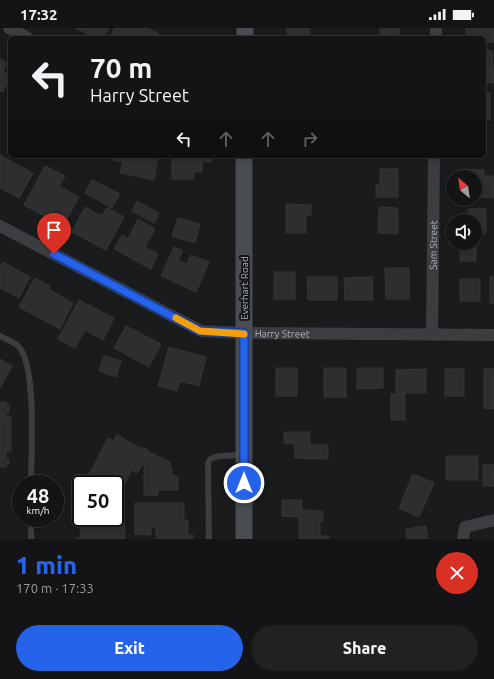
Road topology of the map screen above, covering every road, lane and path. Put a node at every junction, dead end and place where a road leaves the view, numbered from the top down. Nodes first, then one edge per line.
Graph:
1 (9, 28) edge
2 (24, 36) edge
3 (244, 158) edge
4 (434, 158) edge
5 (0, 226) edge
6 (244, 333) junction
7 (432, 335) junction
8 (494, 335) edge
9 (0, 336) edge
10 (244, 455) junction
11 (31, 475) edge
12 (494, 520) edge
13 (31, 527) edge
14 (464, 533) edge
15 (31, 539) edge
16 (209, 539) edge
17 (244, 539) edge

1 - 2 street
3 - 6 main road, Everhart Road
4 - 7 street, Sam Street
5 - 6 street, Harry Street
6 - 7 street, Harry Street
6 - 10 main road, Everhart Road
7 - 8 street, Harry Street
9 - 11 lane
10 - 16 lane
10 - 17 main road, Everhart Road
12 - 14 street
13 - 15 lane

